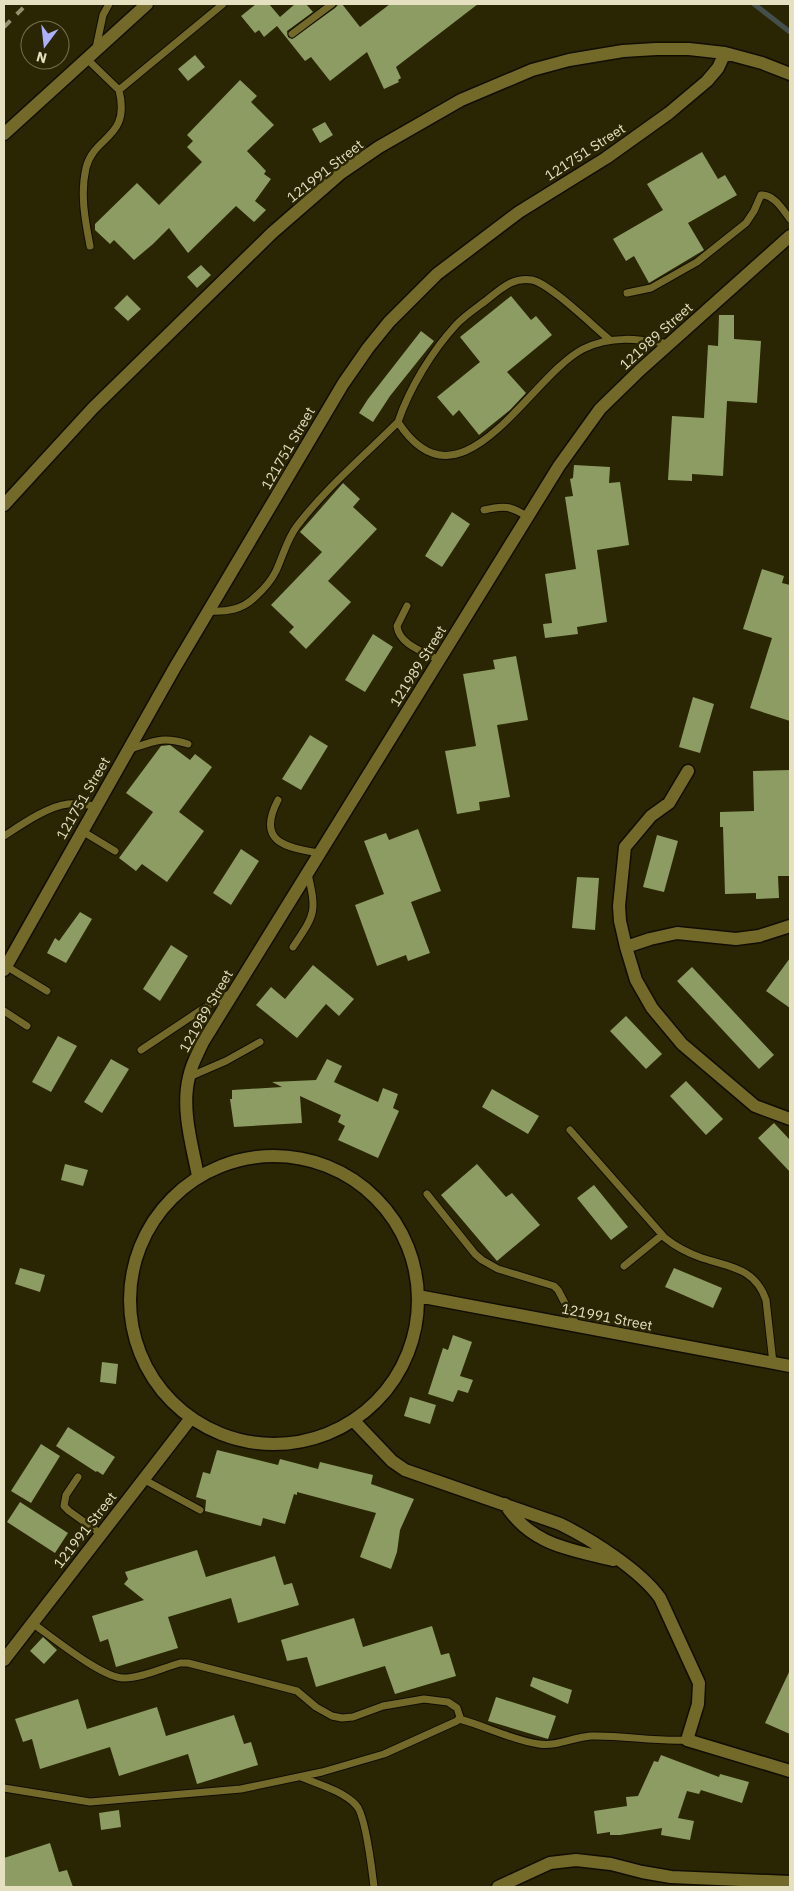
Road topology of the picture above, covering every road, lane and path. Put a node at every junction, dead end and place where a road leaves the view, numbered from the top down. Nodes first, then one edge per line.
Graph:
1 (110, 4) edge
2 (147, 4) edge
3 (223, 4) edge
4 (332, 4) edge
5 (292, 34) dead end
6 (725, 53) junction
7 (91, 55) junction
8 (790, 74) edge
9 (119, 90) junction
10 (4, 134) edge
11 (790, 219) edge
12 (790, 236) edge
13 (90, 246) dead end
14 (627, 293) dead end
15 (610, 340) junction
16 (669, 344) junction
17 (398, 422) junction
18 (4, 505) edge
19 (484, 510) dead end
20 (528, 517) junction
21 (408, 606) dead end
22 (209, 611) junction
23 (439, 660) junction
24 (188, 744) dead end
25 (128, 750) junction
26 (688, 771) dead end
27 (278, 800) dead end
28 (96, 806) junction
29 (82, 831) junction
30 (4, 836) edge
31 (114, 851) dead end
32 (319, 853) junction
33 (308, 871) junction
34 (790, 926) edge
35 (626, 947) junction
36 (293, 948) dead end
37 (5, 968) edge
38 (47, 991) dead end
39 (234, 992) junction
40 (4, 1011) edge
41 (27, 1026) dead end
42 (260, 1042) dead end
43 (141, 1050) dead end
44 (189, 1077) junction
45 (790, 1119) edge
46 (570, 1130) dead end
47 (198, 1176) junction
48 (427, 1194) dead end
49 (662, 1235) junction
50 (624, 1266) dead end
51 (418, 1296) junction
52 (577, 1326) junction
53 (773, 1363) junction
54 (790, 1366) edge
55 (191, 1418) junction
56 (353, 1420) junction
57 (78, 1477) dead end
58 (143, 1479) junction
59 (505, 1504) junction
60 (200, 1510) dead end
61 (101, 1534) junction
62 (620, 1562) junction
63 (32, 1623) junction
64 (4, 1660) edge
65 (459, 1719) junction
66 (687, 1740) junction
67 (790, 1771) edge
68 (300, 1777) junction
69 (4, 1788) edge
70 (790, 1882) edge
71 (374, 1887) edge
72 (498, 1887) edge

1 - 7 lane
2 - 7 street
3 - 9 lane
4 - 5 lane
6 - 8 street, 121991 Street
6 - 18 street, 121991 Street
6 - 22 street, 121751 Street
7 - 9 lane
7 - 10 street
9 - 13 lane
11 - 14 lane
12 - 16 street, 121989 Street
15 - 16 lane
15 - 17 lane
15 - 17 lane
16 - 20 street, 121989 Street
17 - 22 lane
19 - 20 lane
20 - 23 street, 121989 Street
21 - 23 lane
22 - 25 street, 121751 Street
23 - 32 street, 121989 Street
24 - 25 lane
25 - 28 street, 121751 Street
26 - 35 street
27 - 32 lane
28 - 29 street, 121751 Street
28 - 30 lane
29 - 31 lane
29 - 37 street, 121751 Street
32 - 33 street, 121989 Street
33 - 36 lane
33 - 39 street, 121989 Street
34 - 35 street
35 - 45 street
37 - 38 lane
39 - 43 lane
39 - 44 street, 121989 Street
40 - 41 lane
42 - 44 lane
44 - 47 street, 121989 Street
46 - 49 lane
47 - 51 street
47 - 55 street
48 - 52 lane
49 - 50 lane
49 - 53 lane
51 - 52 street, 121991 Street
51 - 56 street
52 - 53 street, 121991 Street
53 - 54 street, 121991 Street
55 - 56 street
55 - 58 street, 121991 Street
56 - 59 street
57 - 61 lane
58 - 60 lane
58 - 61 street, 121991 Street
59 - 62 street
59 - 62 street
61 - 63 street, 121991 Street
62 - 66 street
63 - 64 street, 121991 Street
63 - 65 lane
65 - 66 lane
65 - 68 lane
66 - 67 street
68 - 69 lane
68 - 71 lane
70 - 72 street

